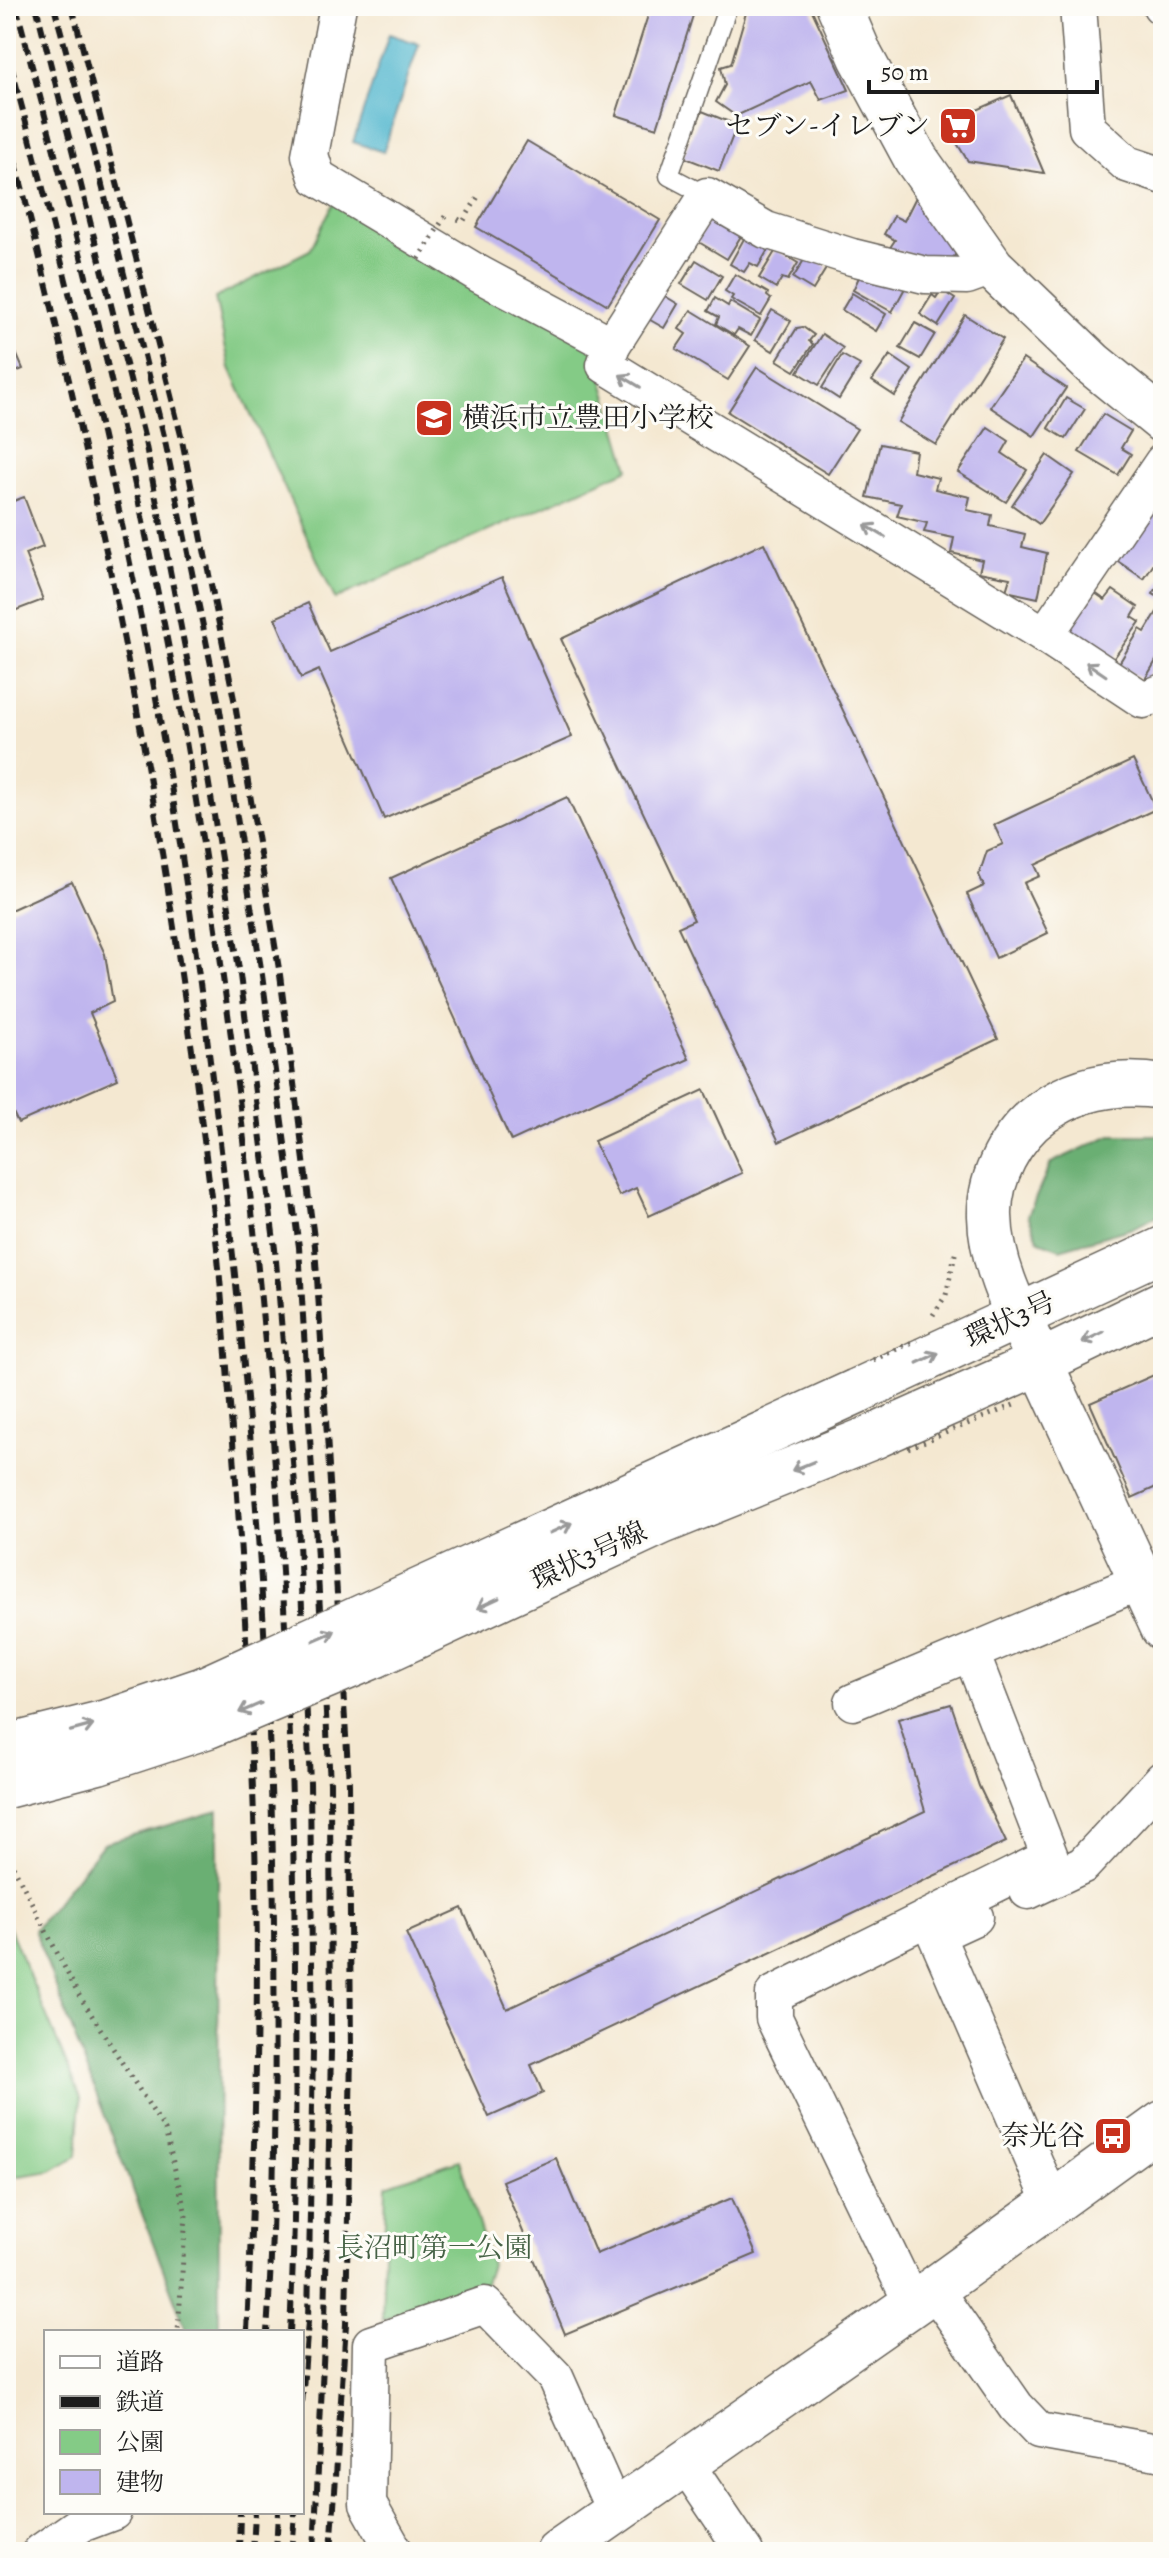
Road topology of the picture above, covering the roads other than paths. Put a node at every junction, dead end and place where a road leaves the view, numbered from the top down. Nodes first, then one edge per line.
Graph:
1 (338, 6) edge
2 (728, 6) edge
3 (839, 6) edge
4 (1078, 6) edge
5 (1163, 176) edge
6 (707, 196) junction
7 (992, 267) junction
8 (612, 345) junction
9 (1163, 421) edge
10 (1163, 462) edge
11 (1045, 635) junction
12 (1163, 692) edge
13 (1163, 1087) edge
14 (1163, 1249) edge
15 (1163, 1303) edge
16 (1018, 1316) junction
17 (1041, 1362) junction
18 (857, 1391) joint
19 (1141, 1581) junction
20 (1163, 1628) edge
21 (971, 1653) junction
22 (853, 1702) dead end
23 (6, 1747) edge
24 (1163, 1779) edge
25 (6, 1786) edge
26 (1163, 2123) edge
27 (1052, 2203) junction
28 (923, 2296) junction
29 (1163, 2453) edge
30 (685, 2463) junction
31 (615, 2512) junction
32 (108, 2514) edge
33 (41, 2552) edge
34 (395, 2552) edge
35 (558, 2552) edge
36 (745, 2552) edge

1 - 8 street
2 - 6 lane
3 - 7 street
4 - 5 street
6 - 7 street
6 - 8 street
7 - 9 street
11 -> 8 street
10 - 11 street
12 -> 11 street
13 - 16 street
14 - 16 street, 環状3号
15 -> 17 street, 環状3号線
16 - 17 street
18 -> 16 street, 環状3号
17 - 19 street
17 -> 25 street, 環状3号線, bridge
23 -> 18 street, 環状3号線, bridge
19 - 20 street
19 - 21 street
21 - 22 street
21 - 28 street
24 - 27 street
26 - 27 street
27 - 28 street
28 - 29 street
28 - 30 street
30 - 31 street
30 - 36 street
31 - 34 street
31 - 35 street
32 - 33 street

